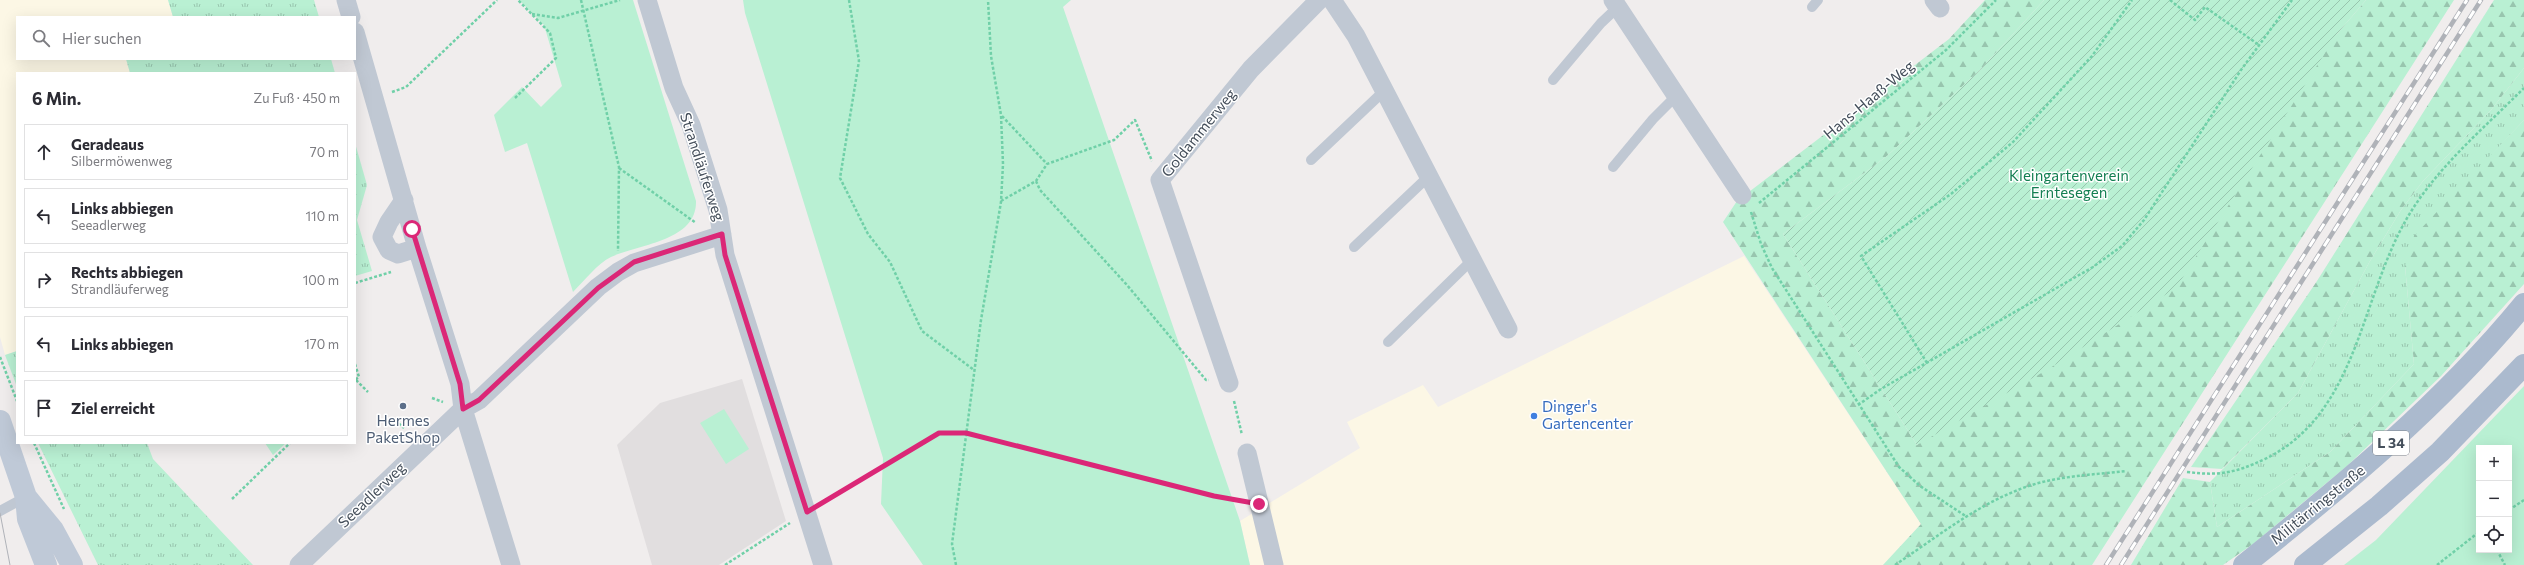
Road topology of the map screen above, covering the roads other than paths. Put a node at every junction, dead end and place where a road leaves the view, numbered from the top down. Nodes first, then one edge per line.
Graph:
1 (346, 0) edge
2 (647, 0) edge
3 (1319, 0) edge
4 (1332, 0) edge
5 (1615, 4) edge
6 (351, 16) edge
7 (356, 35) edge
8 (1553, 80) dead end
9 (1384, 91) junction
10 (1677, 95) junction
11 (1311, 160) dead end
12 (1613, 167) dead end
13 (1428, 177) junction
14 (404, 200) junction
15 (1746, 202) road end
16 (719, 236) junction
17 (1354, 247) dead end
18 (418, 248) junction
19 (1472, 261) junction
20 (2524, 304) edge
21 (1508, 329) dead end
22 (1388, 342) dead end
23 (2524, 365) edge
24 (1229, 383) road end
25 (463, 409) junction
26 (0, 421) edge
27 (1247, 453) road end
28 (26, 497) junction
29 (0, 512) edge
30 (42, 562) edge
31 (72, 565) edge
32 (299, 565) edge
33 (511, 565) edge
34 (823, 565) edge
35 (1274, 565) edge
36 (2244, 565) edge
37 (2305, 565) edge

1 - 6 street
2 - 16 street, Strandläuferweg
3 - 24 street, Goldammerweg
4 - 9 street
5 - 8 lane
5 - 10 street
7 - 14 street
9 - 11 lane
9 - 13 street
10 - 12 lane
10 - 15 street
13 - 17 lane
13 - 19 street
14 - 18 street
14 - 18 street
16 - 25 street, Seeadlerweg
16 - 34 street, Strandläuferweg
18 - 25 street
19 - 21 street
19 - 22 lane
20 - 36 main road, Militärringstraße / L 34
23 - 37 main road, L 34
25 - 32 street, Seeadlerweg
25 - 33 street
26 - 28 main road
27 - 35 street
28 - 29 lane
28 - 30 main road
28 - 31 main road

